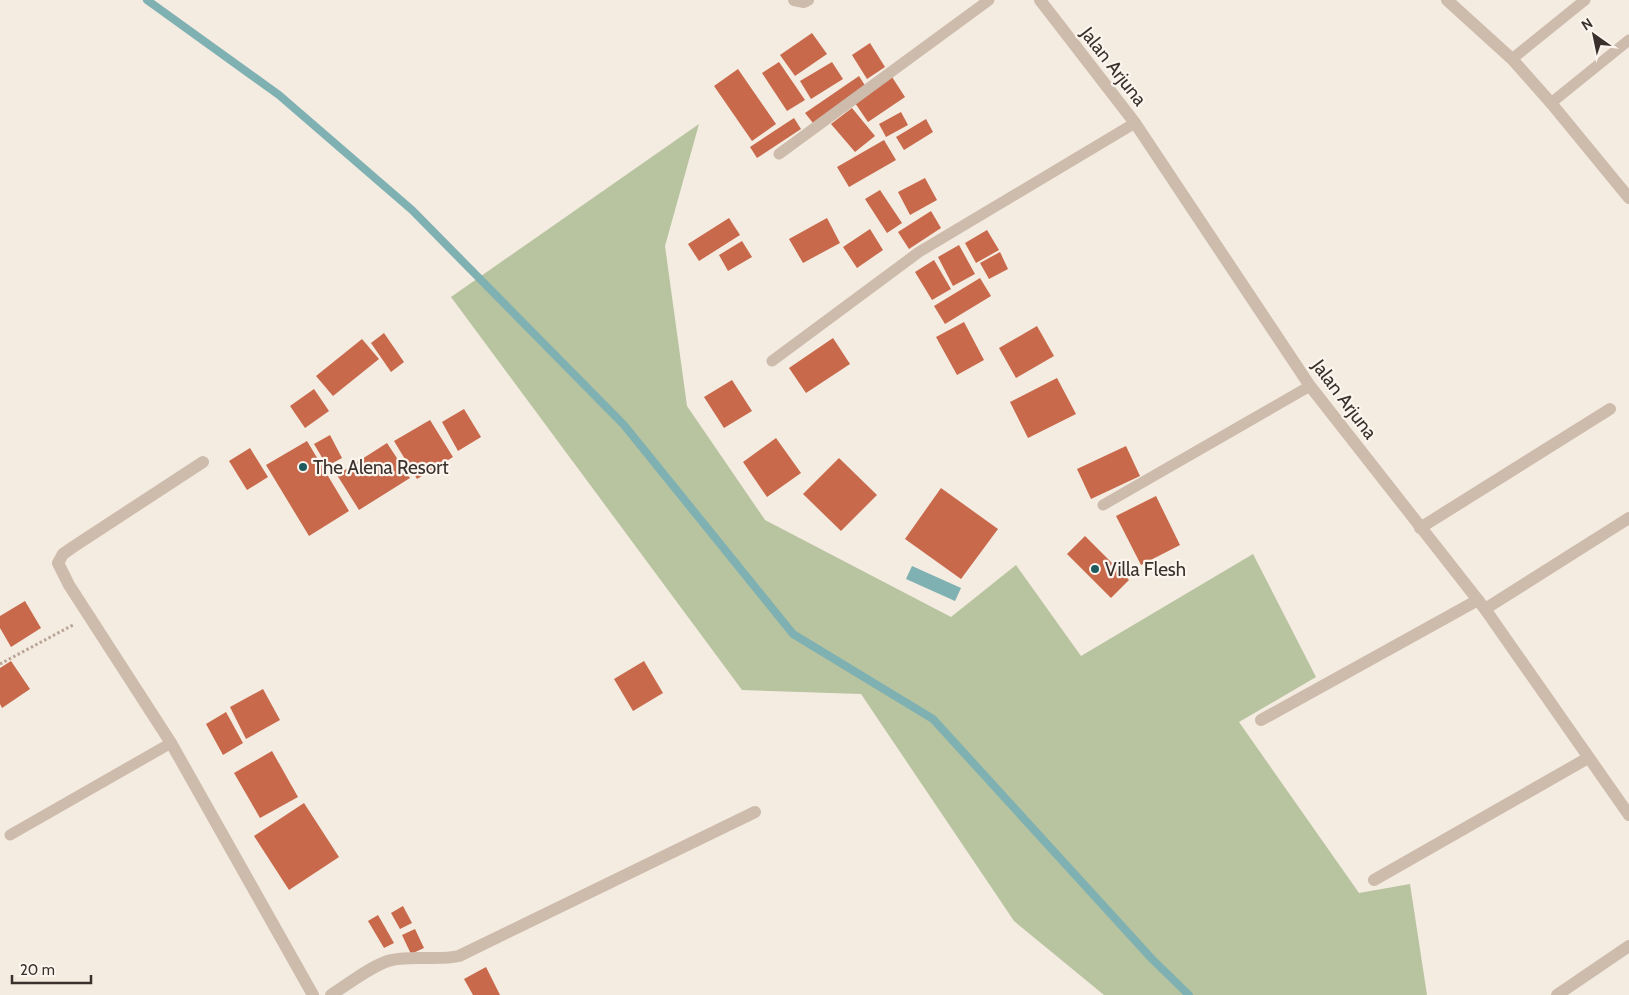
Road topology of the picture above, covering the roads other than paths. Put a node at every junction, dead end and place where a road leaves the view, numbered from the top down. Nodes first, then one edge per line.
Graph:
1 (794, 0) edge
2 (808, 0) edge
3 (989, 0) edge
4 (1040, 0) edge
5 (1446, 0) edge
6 (1584, 0) edge
7 (1629, 40) edge
8 (1512, 59) junction
9 (1551, 103) junction
10 (1135, 123) junction
11 (778, 154) dead end
12 (1629, 198) edge
13 (772, 361) dead end
14 (1310, 386) junction
15 (1610, 409) dead end
16 (203, 462) dead end
17 (1103, 504) dead end
18 (1629, 518) edge
19 (1420, 528) junction
20 (1481, 604) junction
21 (1261, 720) dead end
22 (170, 743) junction
23 (1588, 758) junction
24 (755, 812) dead end
25 (1629, 815) edge
26 (10, 836) dead end
27 (1374, 880) dead end
28 (1629, 946) edge
29 (313, 995) edge
30 (331, 995) edge
31 (1557, 995) edge

1 - 2 street
3 - 11 lane
4 - 10 street, Jalan Arjuna
5 - 8 street
6 - 8 lane
7 - 9 lane
8 - 9 street
9 - 12 street
10 - 13 lane
10 - 14 street, Jalan Arjuna
14 - 17 lane
14 - 19 street, Jalan Arjuna
15 - 19 street
16 - 22 street
18 - 20 street
19 - 20 street, Jalan Arjuna
20 - 21 street
20 - 23 street, Jalan Arjuna
22 - 26 lane
22 - 29 street
23 - 25 street, Jalan Arjuna
23 - 27 street
24 - 30 street
28 - 31 street

